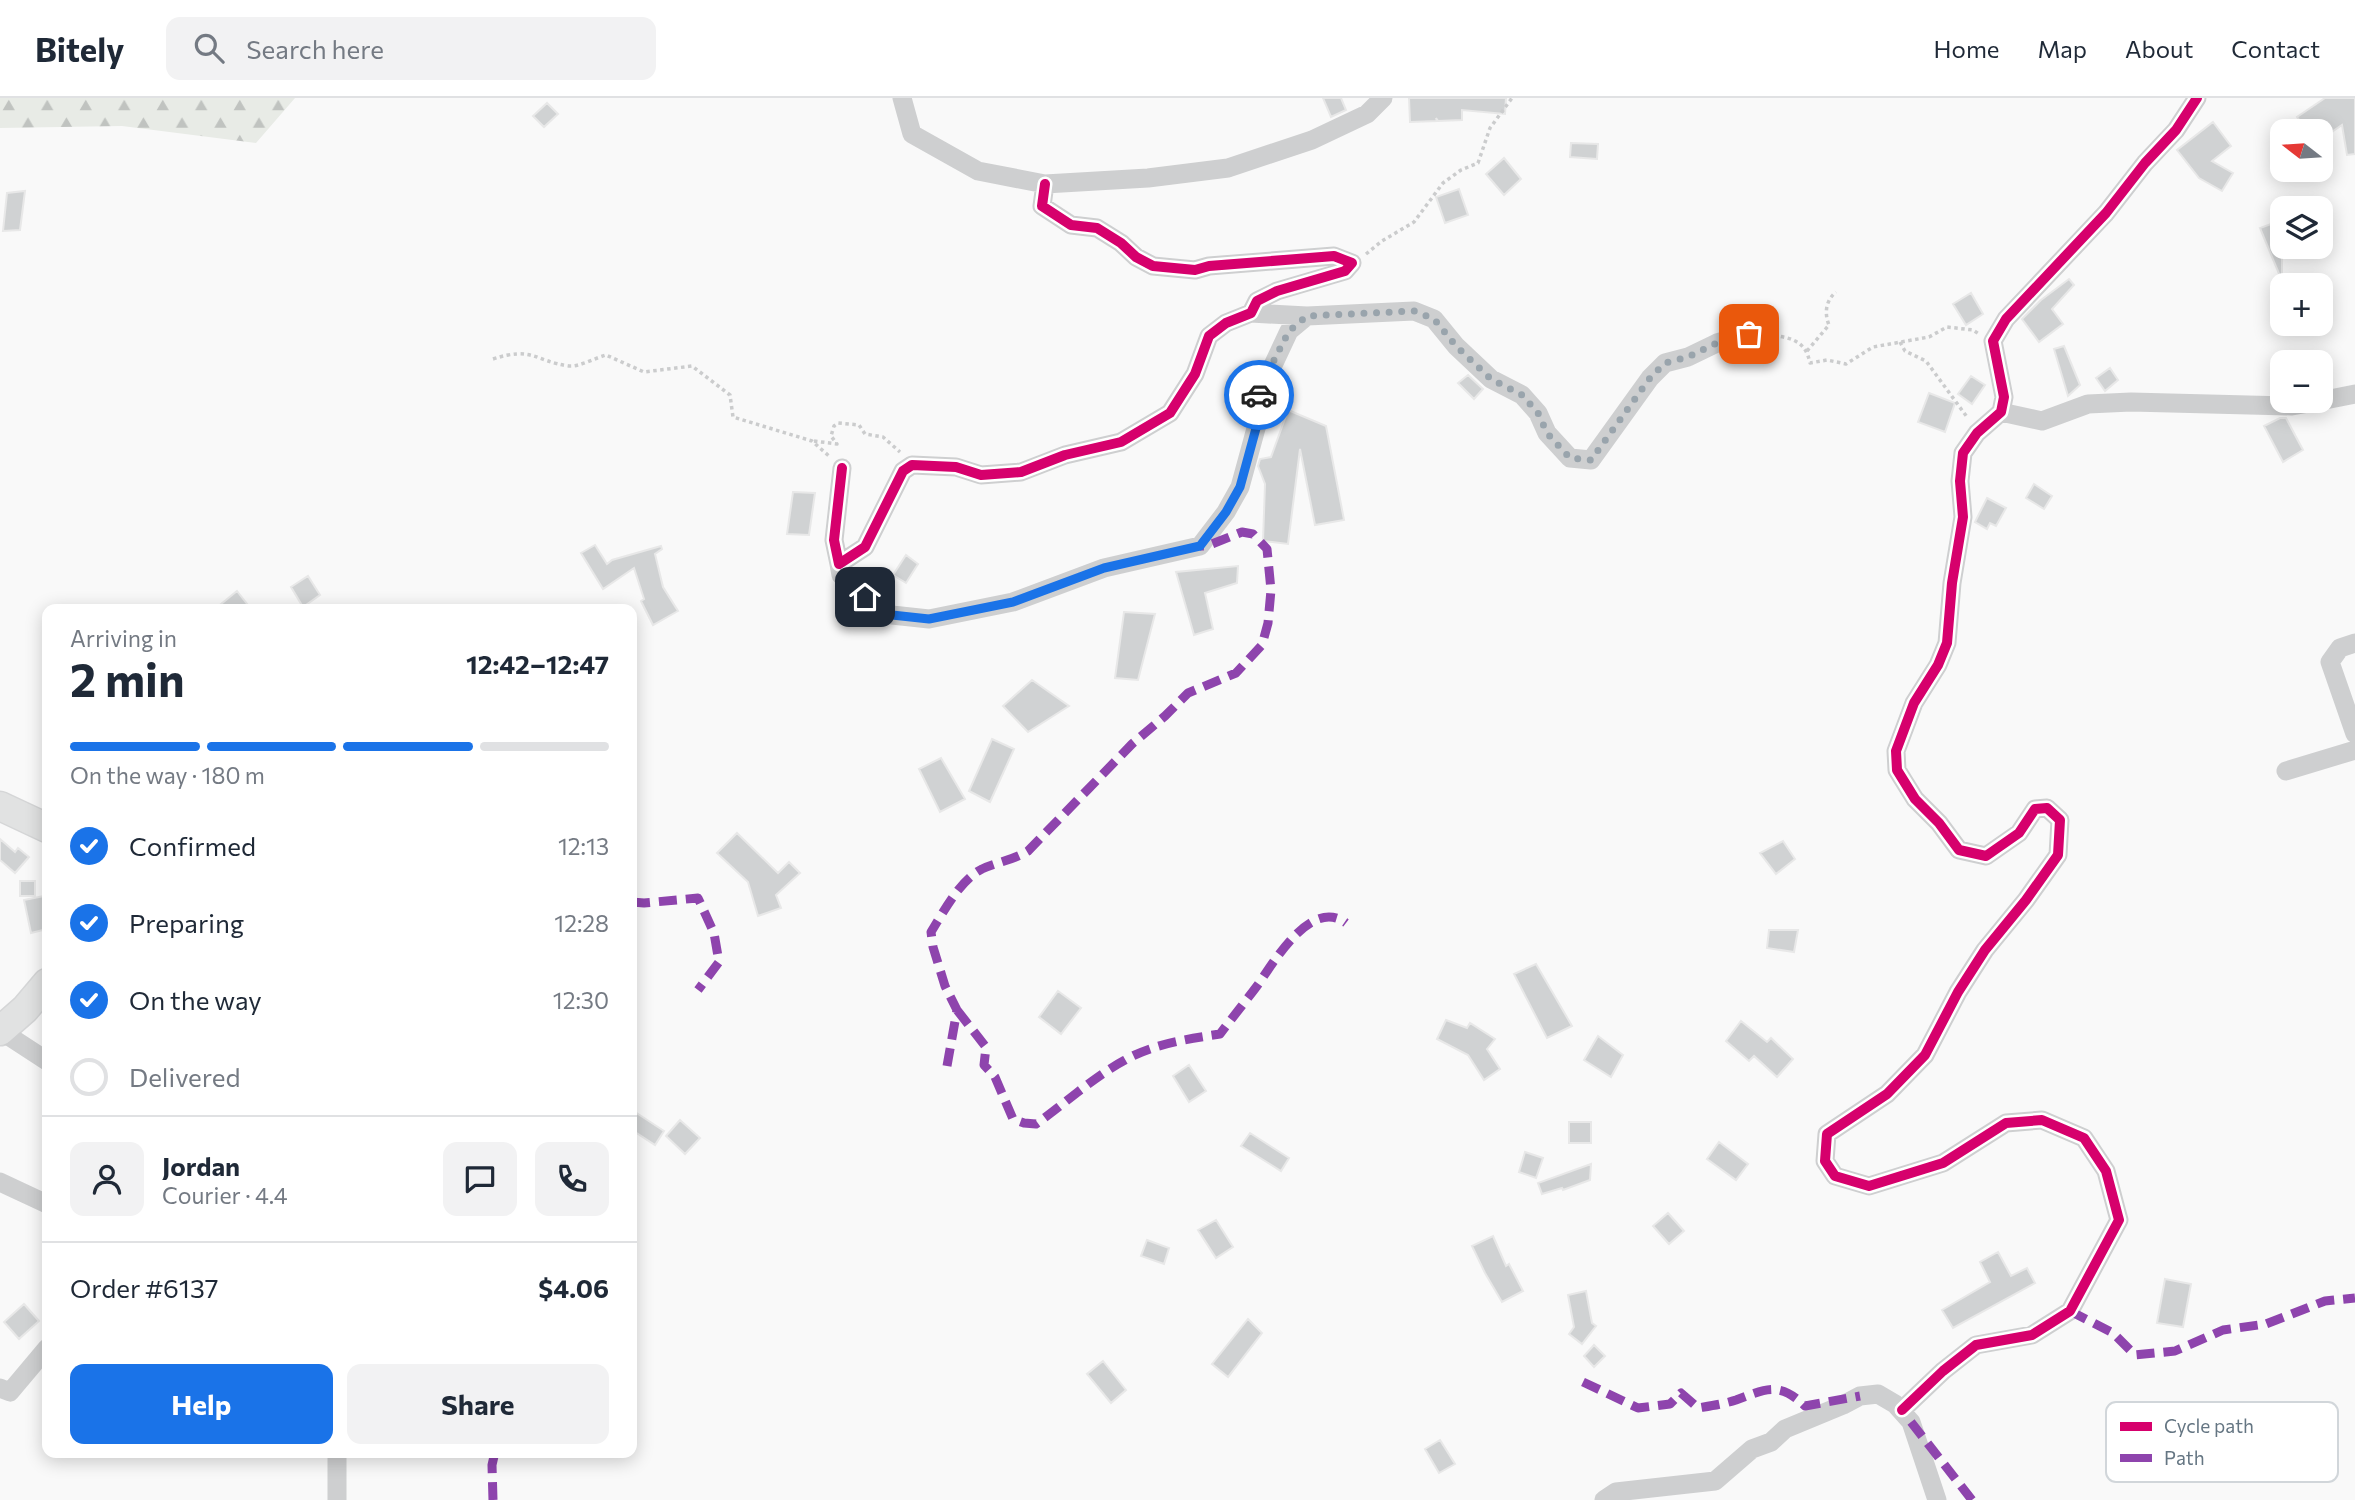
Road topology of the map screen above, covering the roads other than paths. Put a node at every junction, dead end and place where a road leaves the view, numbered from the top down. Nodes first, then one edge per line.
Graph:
1 (902, 98) edge
2 (1383, 98) edge
3 (2197, 98) edge
4 (1045, 184) junction
5 (1251, 313) junction
6 (1307, 316) junction
7 (1749, 334) road end
8 (2355, 394) edge
9 (2333, 398) edge
10 (2270, 405) edge
11 (2001, 412) junction
12 (842, 468) road end
13 (839, 564) junction
14 (2355, 643) edge
15 (2355, 734) edge
16 (2355, 750) edge
17 (2286, 771) dead end
18 (0, 806) edge
19 (42, 826) edge
20 (42, 989) edge
21 (1, 1031) edge
22 (42, 1058) edge
23 (0, 1182) edge
24 (42, 1201) edge
25 (42, 1354) edge
26 (0, 1388) edge
27 (1902, 1410) junction
28 (337, 1458) edge
29 (337, 1500) edge
30 (1604, 1500) edge
31 (1937, 1500) edge

1 - 4 street
2 - 4 street
3 - 11 street
4 - 5 street
5 - 6 street
5 - 13 street
6 - 7 street
6 - 13 street
8 - 9 street
10 - 11 street
11 - 27 street
12 - 13 street
14 - 15 street
16 - 17 street
18 - 19 main road
20 - 21 main road
21 - 22 street
23 - 24 street
25 - 26 street
27 - 30 street
27 - 31 street
28 - 29 street

